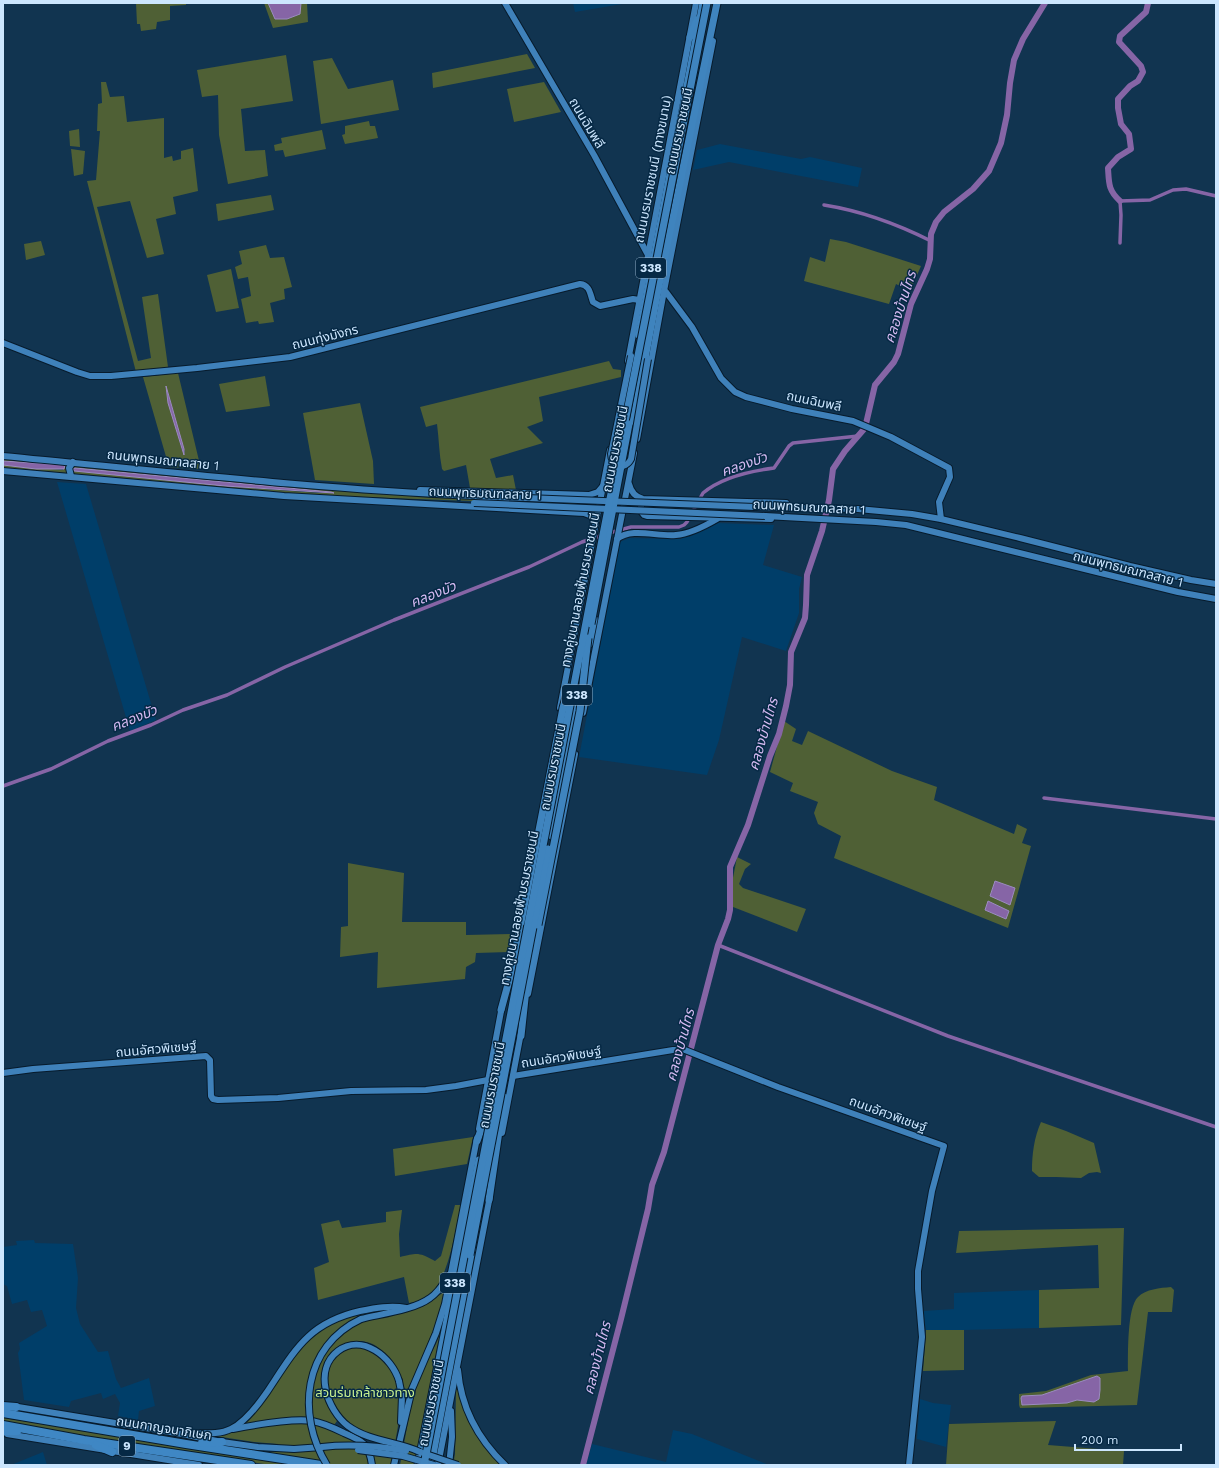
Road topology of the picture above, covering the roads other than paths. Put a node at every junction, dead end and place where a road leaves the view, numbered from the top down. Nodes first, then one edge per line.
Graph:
1 (505, 3) edge
2 (696, 3) edge
3 (712, 3) edge
4 (719, 3) edge
5 (704, 5) edge
6 (690, 37) junction
7 (639, 239) junction
8 (650, 241) junction
9 (648, 255) junction
10 (664, 291) junction
11 (662, 298) junction
12 (639, 300) junction
13 (3, 343) edge
14 (3, 456) edge
15 (73, 462) junction
16 (3, 471) edge
17 (71, 476) junction
18 (629, 482) junction
19 (603, 486) junction
20 (393, 491) junction
21 (580, 495) junction
22 (650, 499) junction
23 (475, 500) junction
24 (392, 502) junction
25 (802, 508) junction
26 (578, 512) junction
27 (718, 518) junction
28 (800, 518) junction
29 (941, 519) junction
30 (595, 526) junction
31 (614, 534) junction
32 (596, 537) junction
33 (1066, 550) junction
34 (1082, 555) junction
35 (1064, 564) junction
36 (1079, 567) junction
37 (1216, 584) edge
38 (1216, 599) edge
39 (586, 638) junction
40 (501, 1010) junction
41 (521, 1036) junction
42 (3, 1073) edge
43 (513, 1076) junction
44 (488, 1080) junction
45 (503, 1095) junction
46 (491, 1102) junction
47 (477, 1141) junction
48 (489, 1200) junction
49 (460, 1254) junction
50 (452, 1270) junction
51 (448, 1290) junction
52 (406, 1308) junction
53 (458, 1362) junction
54 (450, 1402) junction
55 (3, 1405) edge
56 (16, 1407) joint
57 (3, 1413) edge
58 (3, 1425) edge
59 (231, 1429) junction
60 (38, 1430) junction
61 (3, 1432) edge
62 (182, 1434) junction
63 (401, 1434) junction
64 (84, 1440) junction
65 (222, 1442) junction
66 (186, 1444) junction
67 (322, 1447) junction
68 (112, 1452) junction
69 (420, 1452) junction
70 (197, 1465) edge
71 (251, 1465) edge
72 (321, 1465) edge
73 (327, 1465) edge
74 (372, 1465) edge
75 (394, 1465) edge
76 (418, 1465) edge
77 (424, 1465) edge
78 (430, 1465) edge
79 (434, 1465) edge
80 (438, 1465) edge
81 (449, 1465) edge
82 (458, 1465) edge
83 (505, 1465) edge
84 (909, 1465) edge

1 - 7 main road, ถนนฉิมพลี
2 - 6 main road, ถนนบรมราชชนนี (ทางขนาน) / 338
3 - 39 main road, ทางคู่ขนานลอยฟ้าบรมราชชนนี / 338, bridge
4 - 10 main road, 338
4 - 31 main road, ถนนบรมราชชนนี / 338
5 - 6 main road
5 - 32 main road, ถนนบรมราชชนนี / 338
5 - 39 main road, ทางคู่ขนานลอยฟ้าบรมราชชนนี / 338, bridge
6 - 8 main road, ถนนบรมราชชนนี (ทางขนาน) / 338
7 - 8 main road
7 - 9 main road, ถนนฉิมพลี
8 - 9 main road, ถนนบรมราชชนนี (ทางขนาน) / 338
9 - 12 main road, ถนนบรมราชชนนี (ทางขนาน) / 338
10 - 11 main road, 338
10 - 29 main road, ถนนฉิมพลี
11 - 12 main road, bridge
11 - 18 main road, 338
12 - 13 main road, ถนนทุ่งมังกร
12 - 19 main road, ถนนบรมราชชนนี (ทางขนาน) / 338
14 - 15 main road, ถนนพุทธมณฑลสาย 1
15 - 17 main road
15 - 20 main road, ถนนพุทธมณฑลสาย 1
16 - 17 main road, ถนนพุทธมณฑลสาย 1
17 - 24 main road, ถนนพุทธมณฑลสาย 1
18 - 22 main road
18 - 31 main road, 338
19 - 21 main road, ถนนพุทธมณฑลสาย 1
19 - 30 main road, ถนนบรมราชชนนี (ทางขนาน) / 338
20 - 21 main road, ถนนพุทธมณฑลสาย 1
20 - 23 main road, ถนนพุทธมณฑลสาย 1
21 - 26 main road
22 - 25 main road
22 - 27 main road
23 - 24 main road, ถนนพุทธมณฑลสาย 1
23 - 25 main road, ถนนพุทธมณฑลสาย 1, bridge
23 - 28 main road, ถนนพุทธมณฑลสาย 1, bridge
24 - 26 main road, ถนนพุทธมณฑลสาย 1
25 - 29 main road, ถนนพุทธมณฑลสาย 1
26 - 30 main road, ถนนพุทธมณฑลสาย 1
27 - 28 main road
27 - 31 main road
28 - 35 main road, ถนนพุทธมณฑลสาย 1
29 - 33 main road, ถนนพุทธมณฑลสาย 1
30 - 32 main road, ถนนบรมราชชนนี (ทางขนาน) / 338
31 - 41 main road, 338
31 - 45 main road, ถนนบรมราชชนนี / 338
32 - 40 main road, ถนนบรมราชชนนี (ทางขนาน) / 338
32 - 46 main road, ถนนบรมราชชนนี / 338
33 - 34 main road, ถนนพุทธมณฑลสาย 1
33 - 35 main road
34 - 36 main road
34 - 37 main road, ถนนพุทธมณฑลสาย 1
35 - 36 main road, ถนนพุทธมณฑลสาย 1
36 - 38 main road, ถนนพุทธมณฑลสาย 1
39 - 40 main road, bridge
39 - 41 main road, bridge
39 - 77 main road, ทางคู่ขนานลอยฟ้าบรมราชชนนี / 338, bridge
39 - 78 main road, ทางคู่ขนานลอยฟ้าบรมราชชนนี / 338, bridge
40 - 44 main road, ถนนบรมราชชนนี (ทางขนาน) / 338
41 - 43 main road, 338
42 - 44 main road, ถนนอัศวพิเชษฐ์
43 - 48 main road, 338
43 - 84 main road, ถนนอัศวพิเชษฐ์
44 - 47 main road, ถนนบรมราชชนนี (ทางขนาน) / 338
45 - 48 main road
45 - 78 main road, ถนนบรมราชชนนี / 338
46 - 47 main road
46 - 49 main road, ถนนบรมราชชนนี / 338
47 - 50 main road, ถนนบรมราชชนนี (ทางขนาน) / 338
48 - 53 main road, 338
49 - 51 main road
49 - 76 main road, ถนนบรมราชชนนี / 338
50 - 51 main road, ถนนบรมราชชนนี (ทางขนาน) / 338
50 - 52 main road
51 - 63 main road, ถนนบรมราชชนนี (ทางขนาน) / 338
52 - 59 main road
52 - 73 main road, bridge
53 - 54 main road, 338
53 - 83 main road
54 - 80 main road, 338
54 - 81 main road
55 - 56 highway
56 - 62 main road
57 - 66 highway, ถนนกาญจนาภิเษก / 9
58 - 60 highway, ถนนกาญจนาภิเษก / 9
59 - 62 main road
59 - 74 main road
60 - 61 highway
60 - 64 highway, ถนนกาญจนาภิเษก / 9
61 - 68 main road
62 - 65 main road
63 - 69 main road, bridge
63 - 75 main road, ถนนบรมราชชนนี (ทางขนาน) / 338
64 - 68 highway
64 - 71 highway, ถนนกาญจนาภิเษก / 9
65 - 66 highway
65 - 67 main road
66 - 72 highway, ถนนกาญจนาภิเษก / 9
67 - 69 main road, bridge
67 - 79 main road, bridge
68 - 70 main road
69 - 82 main road, bridge

